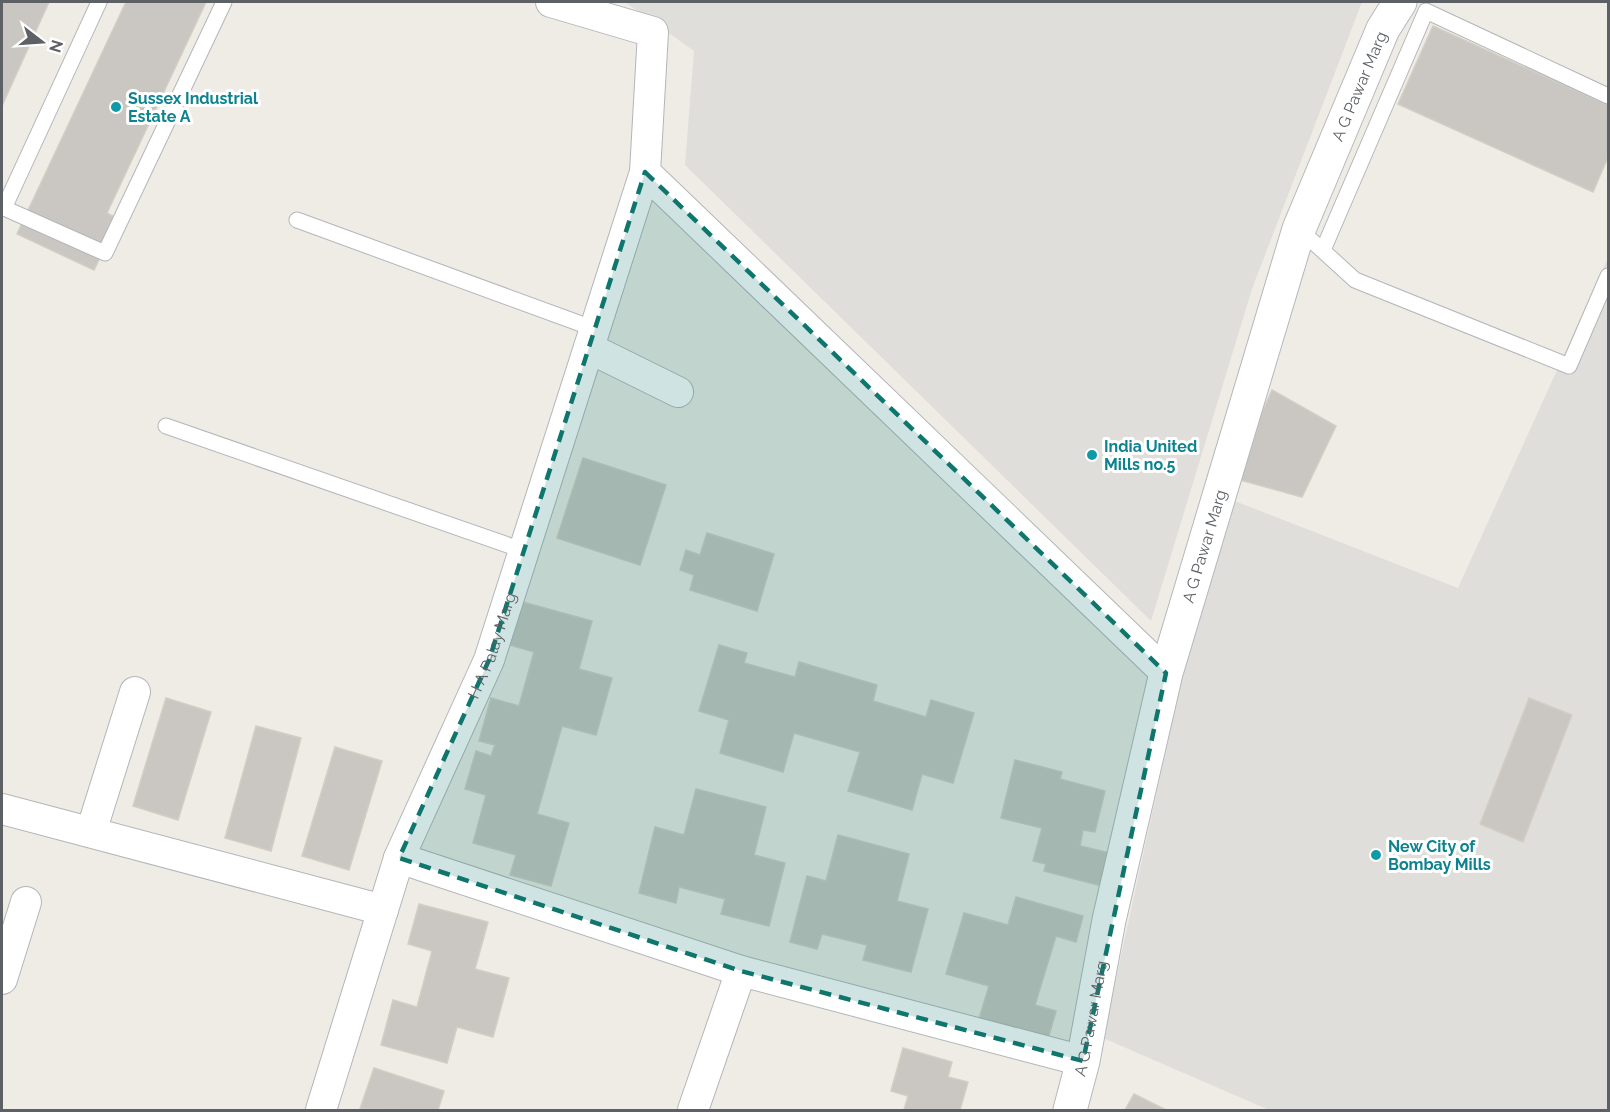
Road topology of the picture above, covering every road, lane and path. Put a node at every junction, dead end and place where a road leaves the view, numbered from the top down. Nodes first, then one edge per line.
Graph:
1 (99, 2) edge
2 (224, 2) edge
3 (551, 2) edge
4 (1400, 2) edge
5 (1608, 96) edge
6 (645, 172) junction
7 (297, 220) dead end
8 (1299, 229) junction
9 (1323, 250) junction
10 (1608, 276) edge
11 (592, 339) junction
12 (678, 392) dead end
13 (166, 426) dead end
14 (525, 551) junction
15 (1166, 673) junction
16 (135, 692) dead end
17 (2, 808) edge
18 (91, 832) junction
19 (399, 858) junction
20 (26, 902) dead end
21 (383, 910) junction
22 (741, 971) junction
23 (2, 979) edge
24 (1083, 1061) junction
25 (321, 1110) edge
26 (693, 1110) edge
27 (1070, 1110) edge

1 - 2 lane
3 - 6 street, H A Palay Marg
4 - 8 street, A G Pawar Marg
5 - 9 lane
6 - 11 street, H A Palay Marg
6 - 15 street
7 - 11 lane
8 - 9 lane
8 - 15 street, A G Pawar Marg
9 - 10 lane
11 - 12 street
11 - 14 street, H A Palay Marg
13 - 14 lane
14 - 19 street, H A Palay Marg
15 - 24 street, A G Pawar Marg
16 - 18 street
17 - 18 street
18 - 21 street
19 - 21 street, H A Palay Marg
19 - 22 street
20 - 23 street
21 - 25 street, H A Palay Marg
22 - 24 street
22 - 26 street
24 - 27 street, A G Pawar Marg

